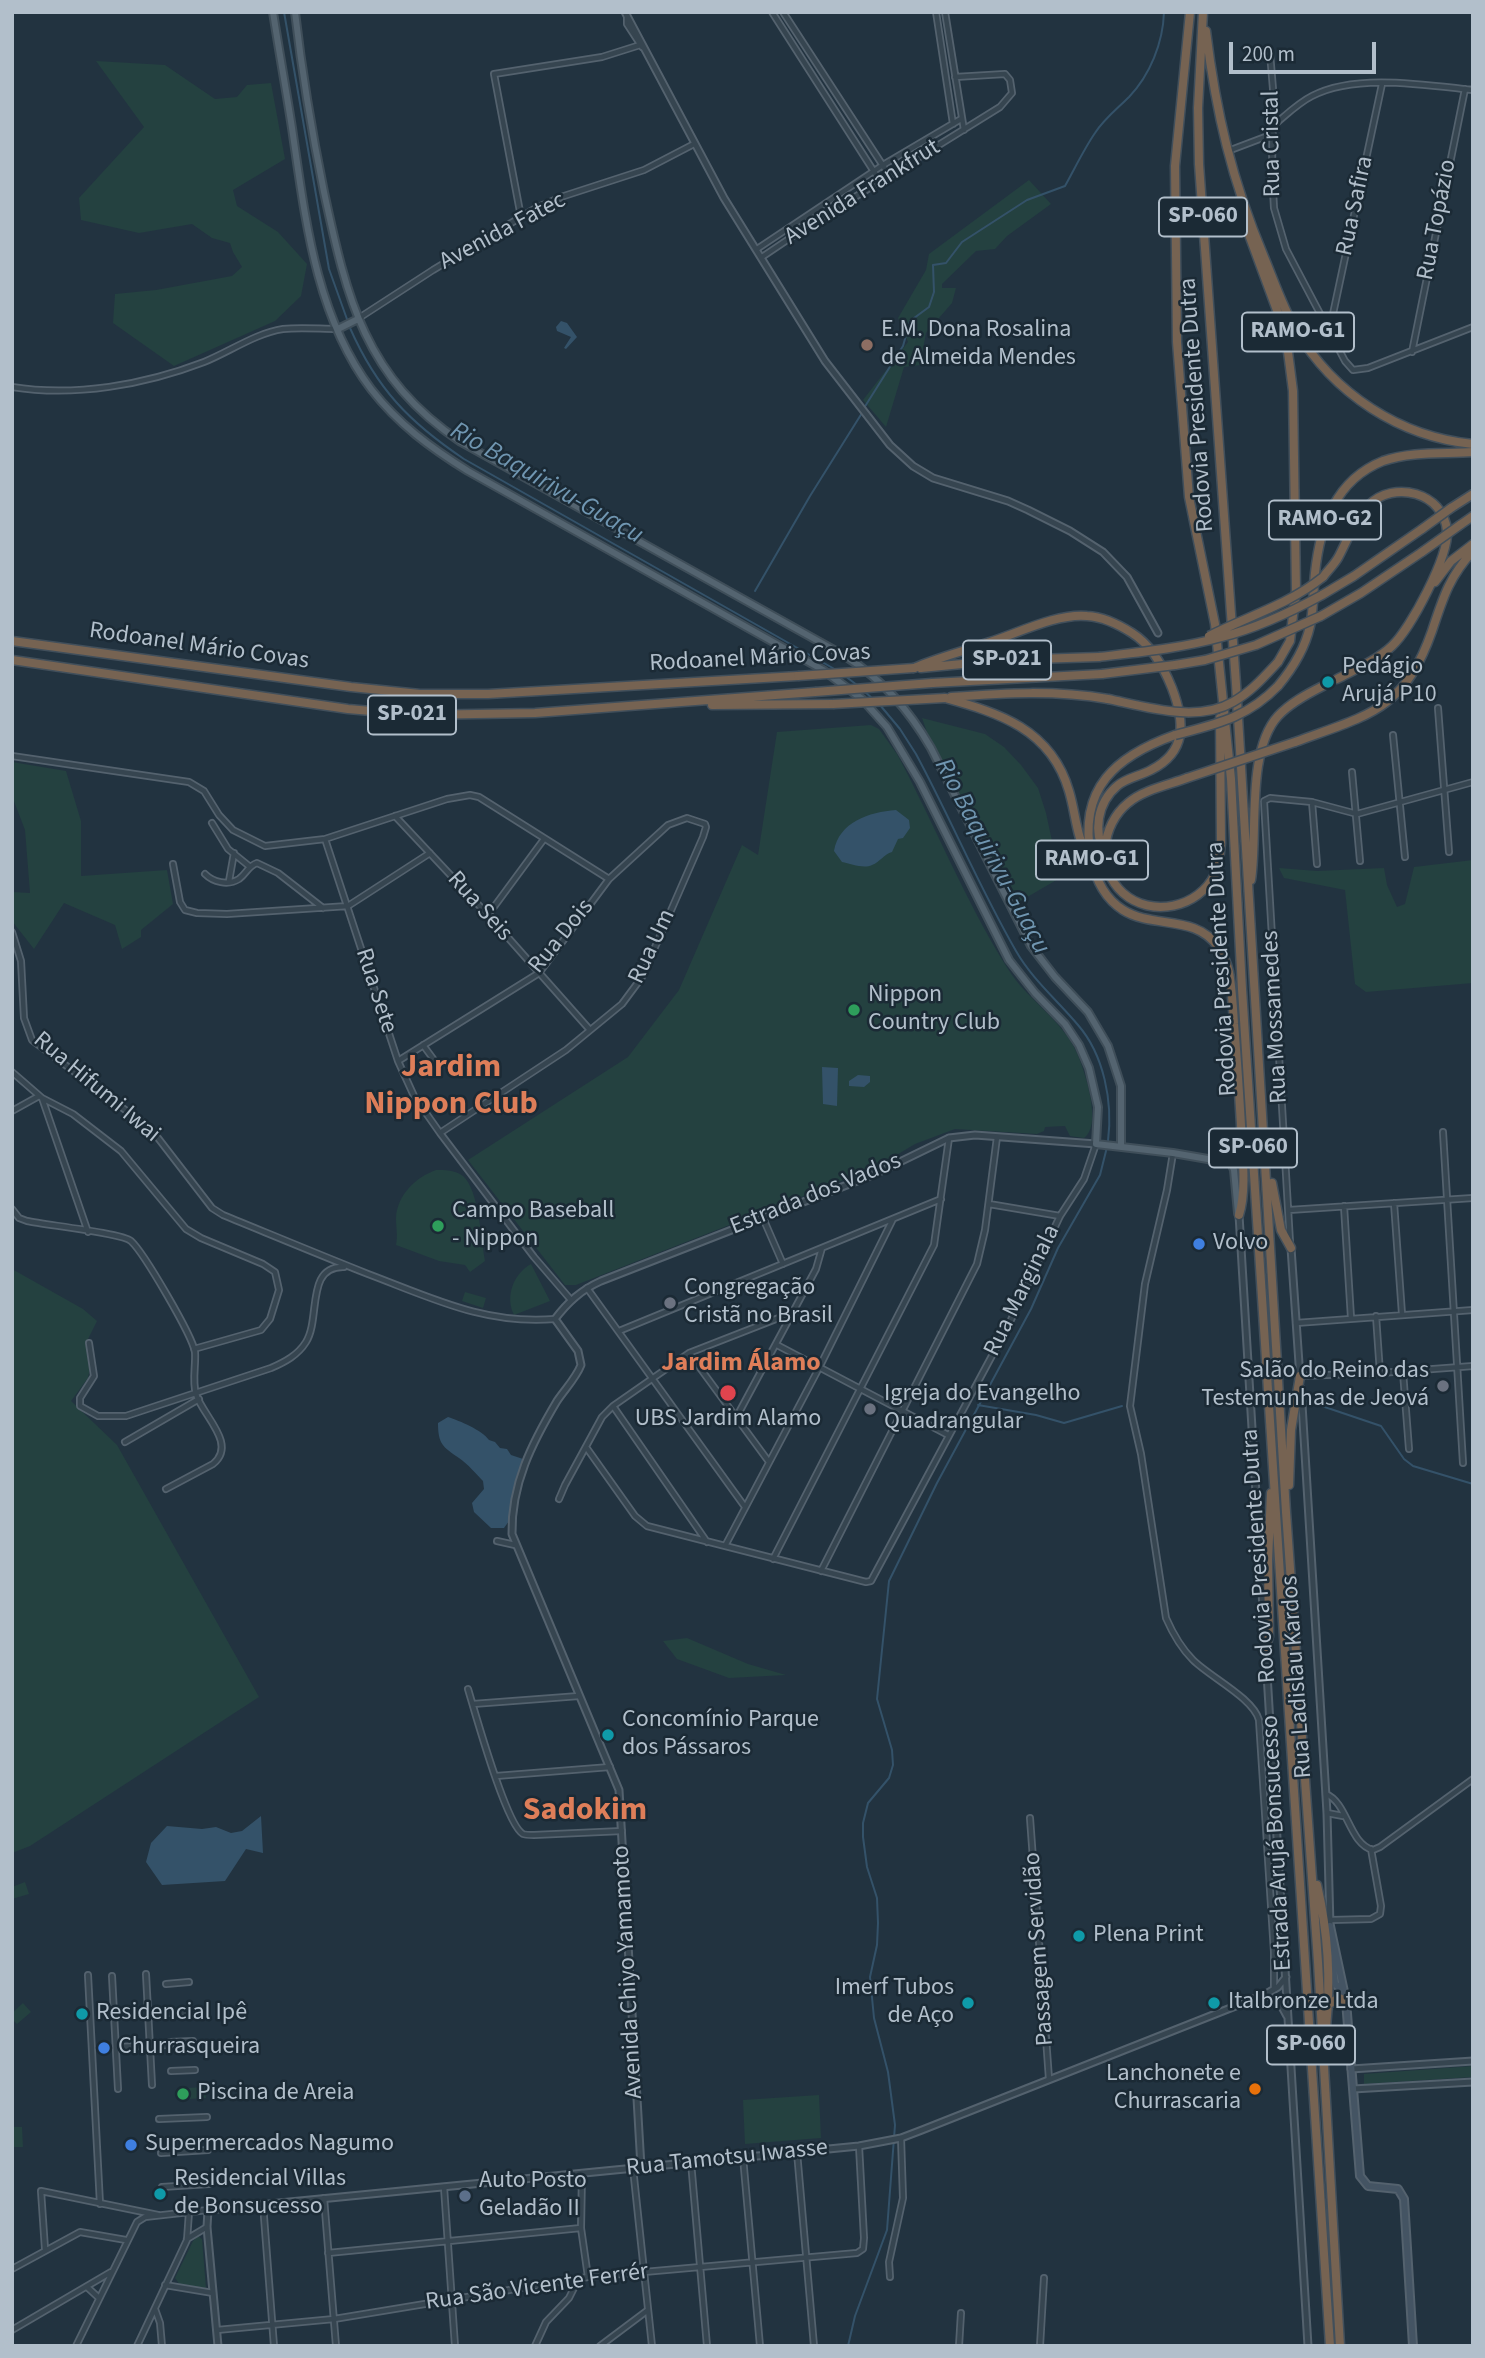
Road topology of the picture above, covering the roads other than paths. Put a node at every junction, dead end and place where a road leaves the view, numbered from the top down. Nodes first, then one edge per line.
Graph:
1 (273, 12) edge
2 (295, 12) edge
3 (772, 12) edge
4 (783, 12) edge
5 (940, 12) edge
6 (1190, 12) edge
7 (1203, 12) edge
8 (626, 14) edge
9 (947, 27) junction
10 (939, 28) junction
11 (643, 47) junction
12 (1270, 53) dead end
13 (955, 77) junction
14 (1382, 84) junction
15 (1465, 89) junction
16 (1473, 90) edge
17 (961, 119) junction
18 (953, 124) junction
19 (1273, 126) junction
20 (964, 130) junction
21 (1273, 134) junction
22 (694, 144) junction
23 (1227, 151) junction
24 (883, 165) junction
25 (874, 172) junction
26 (889, 175) junction
27 (880, 181) junction
28 (1243, 206) junction
29 (521, 217) junction
30 (800, 220) junction
31 (805, 228) junction
32 (757, 249) junction
33 (762, 257) junction
34 (355, 320) junction
35 (1473, 327) edge
36 (341, 328) junction
37 (1329, 329) junction
38 (1412, 352) junction
39 (12, 387) edge
40 (1473, 444) edge
41 (1473, 452) edge
42 (1473, 494) edge
43 (1473, 516) edge
44 (1473, 544) edge
45 (1473, 551) edge
46 (1426, 593) junction
47 (1158, 633) dead end
48 (12, 641) edge
49 (1201, 642) junction
50 (12, 660) edge
51 (1220, 665) junction
52 (914, 668) junction
53 (1337, 678) dead end
54 (1278, 686) joint
55 (1323, 686) dead end
56 (945, 698) junction
57 (695, 703) junction
58 (1438, 708) dead end
59 (1393, 735) dead end
60 (12, 756) edge
61 (1352, 772) dead end
62 (1473, 782) edge
63 (1443, 790) junction
64 (1400, 802) junction
65 (1312, 803) junction
66 (1357, 814) junction
67 (395, 816) junction
68 (212, 823) dead end
69 (703, 837) joint
70 (325, 839) junction
71 (544, 839) junction
72 (1448, 852) dead end
73 (234, 853) junction
74 (429, 853) junction
75 (1105, 854) junction
76 (1405, 857) dead end
77 (1360, 861) dead end
78 (1092, 862) junction
79 (173, 864) dead end
80 (1317, 864) dead end
81 (249, 866) junction
82 (205, 874) dead end
83 (608, 879) junction
84 (229, 881) junction
85 (1249, 897) junction
86 (348, 906) junction
87 (324, 909) junction
88 (488, 915) junction
89 (12, 932) edge
90 (539, 973) junction
91 (590, 1030) junction
92 (424, 1045) junction
93 (398, 1061) junction
94 (437, 1065) dead end
95 (12, 1072) edge
96 (40, 1097) junction
97 (12, 1111) edge
98 (1443, 1132) dead end
99 (440, 1133) junction
100 (997, 1137) junction
101 (949, 1138) junction
102 (1265, 1143) junction
103 (1099, 1144) junction
104 (1118, 1146) junction
105 (1173, 1153) junction
106 (1473, 1198) edge
107 (941, 1199) junction
108 (1449, 1199) junction
109 (1395, 1203) junction
110 (989, 1204) junction
111 (1344, 1206) junction
112 (12, 1209) edge
113 (1289, 1210) junction
114 (1239, 1215) junction
115 (1060, 1216) junction
116 (764, 1218) junction
117 (893, 1219) junction
118 (89, 1233) junction
119 (822, 1248) junction
120 (1290, 1248) junction
121 (783, 1264) junction
122 (348, 1267) junction
123 (586, 1287) junction
124 (571, 1300) junction
125 (1473, 1311) edge
126 (794, 1312) junction
127 (1454, 1312) junction
128 (1402, 1314) junction
129 (1376, 1316) junction
130 (1351, 1318) junction
131 (555, 1320) junction
132 (1296, 1324) junction
133 (619, 1331) junction
134 (89, 1343) dead end
135 (777, 1345) junction
136 (194, 1349) junction
137 (689, 1353) junction
138 (1458, 1366) junction
139 (1473, 1366) edge
140 (819, 1368) junction
141 (1403, 1371) junction
142 (1380, 1373) junction
143 (1300, 1376) junction
144 (652, 1377) junction
145 (860, 1390) junction
146 (195, 1394) junction
147 (199, 1399) junction
148 (613, 1406) junction
149 (901, 1412) junction
150 (736, 1418) junction
151 (948, 1435) junction
152 (125, 1442) dead end
153 (586, 1447) junction
154 (1409, 1449) dead end
155 (769, 1462) junction
156 (1463, 1463) dead end
157 (1274, 1473) junction
158 (166, 1489) dead end
159 (559, 1499) dead end
160 (745, 1507) junction
161 (1286, 1512) junction
162 (497, 1541) dead end
163 (707, 1542) junction
164 (515, 1545) junction
165 (725, 1546) junction
166 (773, 1559) junction
167 (821, 1571) junction
168 (1266, 1647) junction
169 (468, 1689) dead end
170 (579, 1696) junction
171 (473, 1704) junction
172 (610, 1767) junction
173 (496, 1776) junction
174 (1473, 1779) edge
175 (1326, 1794) junction
176 (1327, 1813) junction
177 (1344, 1816) junction
178 (1031, 1818) dead end
179 (621, 1831) junction
180 (1371, 1849) junction
181 (1311, 1861) junction
182 (1322, 1905) junction
183 (1330, 1923) junction
184 (146, 1974) dead end
185 (88, 1975) dead end
186 (112, 1976) dead end
187 (1286, 1977) junction
188 (189, 1982) dead end
189 (166, 1984) dead end
190 (1274, 1989) junction
191 (1266, 1994) junction
192 (1346, 2001) junction
193 (1329, 2004) junction
194 (191, 2011) dead end
195 (168, 2013) dead end
196 (1287, 2017) junction
197 (193, 2041) dead end
198 (150, 2046) junction
199 (116, 2048) junction
200 (1324, 2052) junction
201 (1473, 2062) edge
202 (1351, 2069) junction
203 (195, 2070) dead end
204 (171, 2071) dead end
205 (1049, 2079) junction
206 (1473, 2082) edge
207 (152, 2085) dead end
208 (118, 2089) dead end
209 (1353, 2089) junction
210 (207, 2117) dead end
211 (159, 2119) dead end
212 (900, 2138) junction
213 (859, 2146) junction
214 (208, 2150) dead end
215 (797, 2152) junction
216 (161, 2153) dead end
217 (743, 2157) junction
218 (691, 2162) junction
219 (641, 2167) junction
220 (633, 2168) junction
221 (582, 2173) junction
222 (209, 2184) dead end
223 (162, 2186) dead end
224 (444, 2186) junction
225 (324, 2198) junction
226 (100, 2204) junction
227 (263, 2204) junction
228 (208, 2210) junction
229 (189, 2212) junction
230 (162, 2216) junction
231 (207, 2227) junction
232 (581, 2228) junction
233 (126, 2240) junction
234 (187, 2240) junction
235 (448, 2241) junction
236 (45, 2249) junction
237 (328, 2253) junction
238 (807, 2257) junction
239 (752, 2262) junction
240 (700, 2267) junction
241 (12, 2269) edge
242 (644, 2271) junction
243 (111, 2272) junction
244 (588, 2277) junction
245 (890, 2277) dead end
246 (579, 2278) junction
247 (1044, 2278) dead end
248 (166, 2285) junction
249 (87, 2287) junction
250 (213, 2293) junction
251 (99, 2298) junction
252 (451, 2299) junction
253 (155, 2308) junction
254 (649, 2309) junction
255 (961, 2313) dead end
256 (334, 2319) junction
257 (272, 2325) junction
258 (12, 2330) edge
259 (217, 2330) junction
260 (76, 2346) edge
261 (137, 2346) edge
262 (162, 2346) edge
263 (218, 2346) edge
264 (274, 2346) edge
265 (336, 2346) edge
266 (455, 2346) edge
267 (535, 2346) edge
268 (600, 2346) edge
269 (652, 2346) edge
270 (707, 2346) edge
271 (760, 2346) edge
272 (814, 2346) edge
273 (960, 2346) edge
274 (1040, 2346) edge
275 (1308, 2346) edge
276 (1330, 2346) edge
277 (1340, 2346) edge
278 (1413, 2346) edge

1 - 36 main road
2 - 34 main road
3 - 25 street
4 - 24 street
5 - 9 street
5 - 10 street
6 - 51 highway, Rodovia Presidente Dutra / SP-060
7 - 23 highway, RAMO-G1
7 - 85 highway, Rodovia Presidente Dutra / SP-060
8 - 11 street
9 - 10 street
9 - 13 street
10 - 18 street
11 - 22 street
11 - 29 street
12 - 19 street, Rua Cristal
13 - 17 street
13 - 20 street, Avenida Frankfrut
14 - 15 street
14 - 19 street
14 - 37 street, Rua Safira
15 - 16 street
15 - 38 street, Rua Topázio
17 - 18 street, Avenida Frankfrut
17 - 20 street
18 - 24 street, Avenida Frankfrut
19 - 21 street, Rua Cristal
20 - 26 street, Avenida Frankfrut
21 - 23 street
21 - 37 street, Rua Cristal
22 - 29 street, Avenida Fatec
22 - 32 street
23 - 28 highway, RAMO-G1
24 - 25 street, Avenida Frankfrut
24 - 26 street
25 - 27 street
25 - 30 street, Avenida Frankfrut
26 - 27 street, Avenida Frankfrut
27 - 31 street, Avenida Frankfrut
28 - 40 highway, RAMO-G1
28 - 56 highway, bridge
29 - 34 street, Avenida Fatec
30 - 31 street
30 - 32 street, Avenida Frankfrut
31 - 33 street, Avenida Frankfrut
32 - 33 street
33 - 47 street
34 - 36 main road
34 - 104 main road
35 - 38 street
36 - 39 street
36 - 103 main road
37 - 38 street, Rua Cristal
41 - 54 highway, RAMO-G2
42 - 49 highway, Rodoanel Mário Covas / SP-021, bridge
43 - 57 highway, Rodoanel Mário Covas / SP-021, bridge
44 - 46 highway
45 - 75 highway, bridge
46 - 49 highway, bridge
46 - 53 highway
48 - 52 highway, Rodoanel Mário Covas / SP-021, bridge
49 - 52 highway, Rodoanel Mário Covas / SP-021, bridge
50 - 57 highway, Rodoanel Mário Covas / SP-021
51 - 75 highway
51 - 157 highway, Rodovia Presidente Dutra / SP-060
52 - 75 highway
54 - 78 highway, RAMO-G1, bridge
55 - 85 highway
56 - 57 highway, bridge
56 - 78 highway
58 - 63 street
59 - 64 street
60 - 70 street
61 - 66 street
62 - 63 street
63 - 64 street
63 - 72 street
64 - 66 street
64 - 76 street
65 - 66 street
65 - 80 street
65 - 113 street, Rua Mossamedes
66 - 77 street
67 - 70 street
67 - 71 street
67 - 74 street, Rua Seis
68 - 73 street
69 - 83 street, Rua Dois
69 - 91 street, Rua Um
70 - 86 street, Rua Sete
71 - 83 street
71 - 88 street
73 - 81 street
73 - 84 street
74 - 86 street
74 - 88 street, Rua Seis
78 - 114 highway, RAMO-G1
79 - 87 street
81 - 84 street
81 - 87 street
82 - 84 street
83 - 90 street, Rua Dois
85 - 102 highway, Rodovia Presidente Dutra / SP-060
86 - 87 street
86 - 93 street, Rua Sete
88 - 90 street, Rua Seis
89 - 122 street, Rua Hifumi Iwai
90 - 91 street, Rua Seis
90 - 92 street, Rua Dois
91 - 99 street, Rua Um
92 - 93 street, Rua Dois
92 - 94 street
93 - 99 street, Rua Sete
95 - 96 street
96 - 97 street
96 - 118 street
96 - 136 street
98 - 108 street
99 - 124 street, Rua Sete
100 - 101 street, Estrada dos Vados
100 - 103 street, Estrada dos Vados
100 - 110 street
101 - 107 street
101 - 116 street, Estrada dos Vados
102 - 120 highway
102 - 161 highway, Rodovia Presidente Dutra / SP-060
103 - 104 main road
103 - 115 street, Rua Marginala
104 - 105 main road
105 - 114 main road
105 - 190 street
106 - 108 street
107 - 117 street
107 - 145 street
108 - 109 street
108 - 127 street
109 - 111 street
109 - 128 street
110 - 115 street
110 - 149 street
111 - 113 street
111 - 130 street
112 - 118 street
113 - 120 street, Rua Mossamedes
114 - 168 street, Estrada Arujá Bonsucesso
115 - 151 street, Rua Marginala
116 - 121 street
116 - 123 street, Estrada dos Vados
117 - 119 street
117 - 140 street
118 - 136 street
119 - 121 street
119 - 126 street
120 - 132 street, Rua Mossamedes
121 - 133 street
122 - 131 street, Rua Hifumi Iwai
122 - 146 street
123 - 124 street, Estrada dos Vados
123 - 133 street
124 - 131 street, Estrada dos Vados
125 - 127 street
126 - 135 street
126 - 137 street
127 - 128 street
127 - 138 street
128 - 129 street
129 - 130 street
129 - 142 street
130 - 132 street
131 - 164 street, Avenida Chiyo Yamamoto
132 - 143 street, Rua Ladislau Kardos
133 - 144 street
134 - 146 street
135 - 140 street
135 - 150 street
136 - 146 street
137 - 144 street
137 - 150 street
138 - 139 street
138 - 141 street
138 - 156 street
140 - 145 street
140 - 155 street
141 - 142 street
141 - 154 street
142 - 143 street
143 - 161 highway
143 - 175 street, Rua Ladislau Kardos
144 - 148 street
144 - 160 street
145 - 149 street
145 - 166 street
146 - 147 street
147 - 152 street
147 - 158 street
148 - 153 street
148 - 163 street
149 - 151 street
149 - 167 street
150 - 155 street
151 - 167 street, Rua Marginala
153 - 159 street
153 - 163 street
155 - 160 street
157 - 168 highway
157 - 276 highway, Rodovia Presidente Dutra / SP-060
160 - 165 street
161 - 181 highway, Rodovia Presidente Dutra / SP-060
162 - 164 street
163 - 165 street
164 - 170 street, Avenida Chiyo Yamamoto
165 - 166 street
166 - 167 street
168 - 187 street, Estrada Arujá Bonsucesso
169 - 171 street
170 - 171 street
170 - 172 street, Avenida Chiyo Yamamoto
171 - 173 street
172 - 173 street
172 - 179 street, Avenida Chiyo Yamamoto
173 - 179 street
174 - 180 street
175 - 176 street, Rua Ladislau Kardos
175 - 177 street
176 - 177 street
176 - 183 street, Rua Ladislau Kardos
177 - 180 street
178 - 205 street, Passagem Servidão
179 - 219 street, Avenida Chiyo Yamamoto
180 - 183 street
181 - 182 highway
181 - 200 highway, Rodovia Presidente Dutra / SP-060
182 - 183 highway
182 - 193 highway
183 - 192 main road
184 - 198 street
185 - 226 street
186 - 199 street
187 - 190 street, Rua Tamotsu Iwasse
187 - 196 street, Estrada Arujá Bonsucesso
188 - 189 street
190 - 191 street, Rua Tamotsu Iwasse
191 - 196 street
191 - 205 street, Rua Tamotsu Iwasse
192 - 193 highway
192 - 202 main road
193 - 200 highway
194 - 195 street
196 - 275 street, Estrada Arujá Bonsucesso
197 - 198 street
198 - 199 street
198 - 207 street
199 - 208 street
200 - 277 highway, Rodovia Presidente Dutra / SP-060
201 - 202 street
202 - 209 main road
203 - 204 street
205 - 212 street, Rua Tamotsu Iwasse
206 - 209 street
209 - 278 main road
210 - 211 street
212 - 213 street, Rua Tamotsu Iwasse
212 - 245 street
213 - 215 street, Rua Tamotsu Iwasse
213 - 238 street, Rua São Vicente Ferrér
214 - 216 street
215 - 217 street, Rua Tamotsu Iwasse
215 - 238 street
217 - 218 street, Rua Tamotsu Iwasse
217 - 239 street
218 - 219 street, Rua Tamotsu Iwasse
218 - 240 street
219 - 220 street, Rua Tamotsu Iwasse
220 - 221 street, Rua Tamotsu Iwasse
220 - 242 street
221 - 224 street, Rua Tamotsu Iwasse
221 - 232 street
222 - 223 street
224 - 225 street, Rua Tamotsu Iwasse
224 - 235 street
225 - 227 street, Rua Tamotsu Iwasse
225 - 237 street
226 - 230 street
226 - 236 street
227 - 228 street, Rua Tamotsu Iwasse
227 - 257 street
228 - 229 street, Rua Tamotsu Iwasse
228 - 231 street
229 - 230 street, Rua Tamotsu Iwasse
229 - 234 street
230 - 233 street
231 - 234 street
231 - 250 street
232 - 235 street
232 - 244 street
233 - 236 street
233 - 243 street
234 - 248 street
235 - 237 street
235 - 252 street
236 - 241 street
237 - 256 street
238 - 239 street, Rua São Vicente Ferrér
238 - 272 street
239 - 240 street, Rua São Vicente Ferrér
239 - 271 street
240 - 242 street, Rua São Vicente Ferrér
240 - 270 street
242 - 244 street, Rua São Vicente Ferrér
242 - 254 street
243 - 249 street
243 - 251 street
244 - 246 street, Rua São Vicente Ferrér
246 - 252 street, Rua São Vicente Ferrér
246 - 267 street
247 - 274 street
248 - 250 street
248 - 253 street
249 - 251 street
249 - 258 street
250 - 259 street
251 - 260 street
252 - 256 street, Rua São Vicente Ferrér
252 - 266 street
253 - 261 street
253 - 262 street
254 - 268 street
254 - 269 street
255 - 273 street
256 - 257 street, Rua São Vicente Ferrér
256 - 265 street
257 - 259 street, Rua São Vicente Ferrér
257 - 264 street
259 - 263 street

